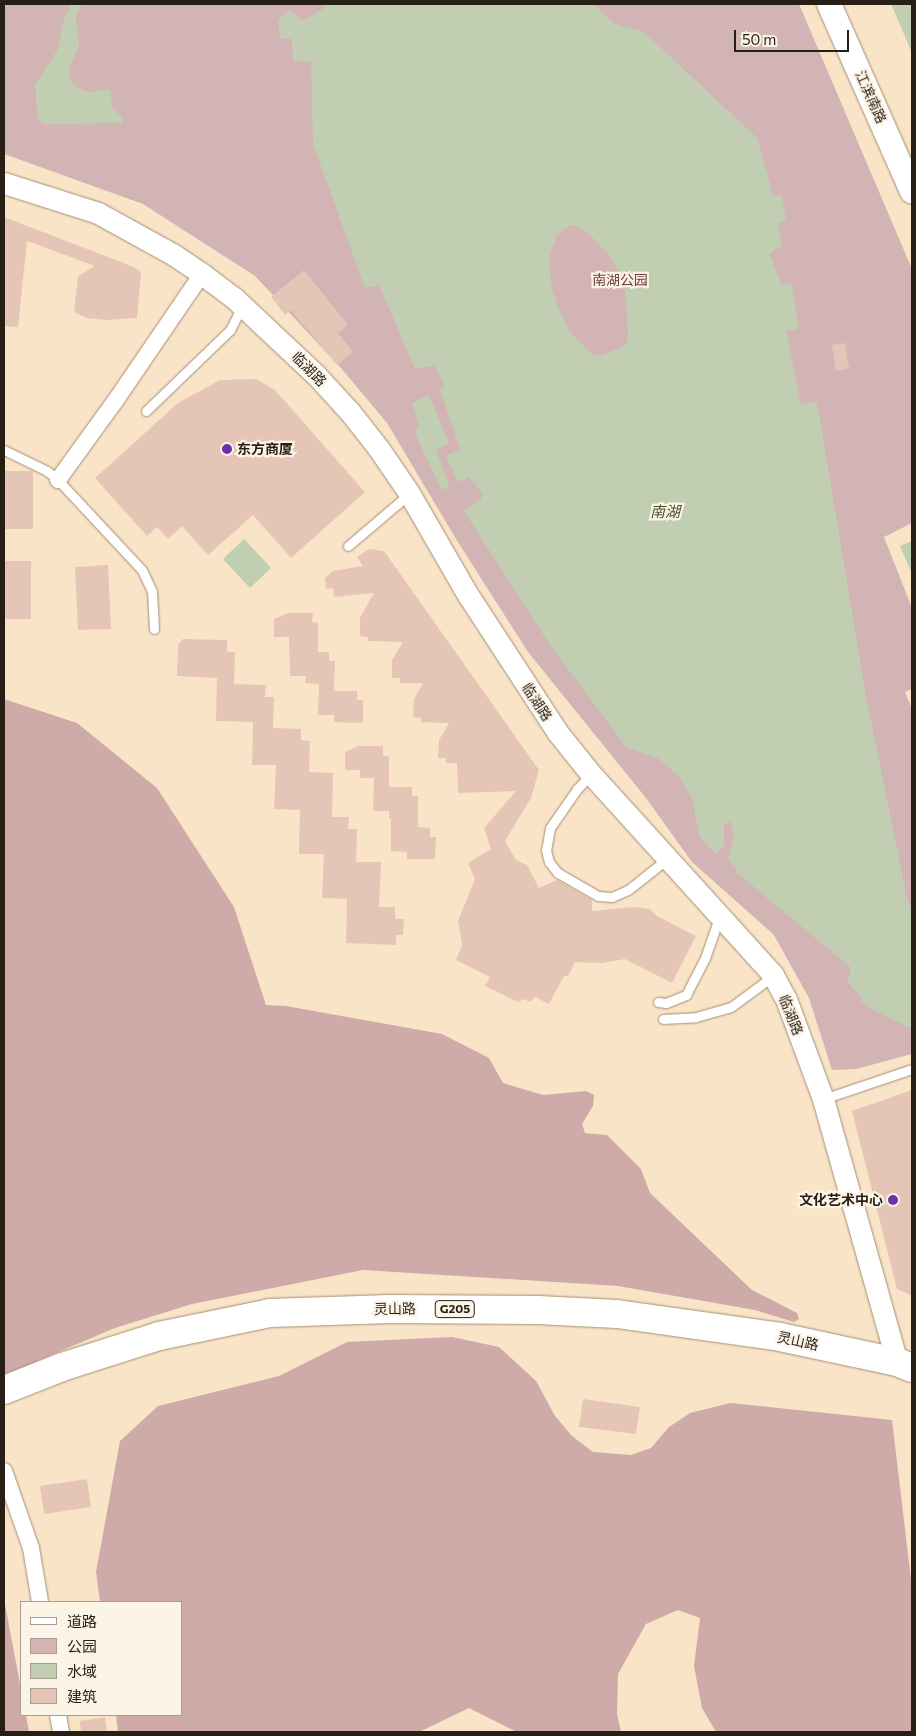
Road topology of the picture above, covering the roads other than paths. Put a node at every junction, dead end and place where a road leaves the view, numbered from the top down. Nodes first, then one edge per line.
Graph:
1 (829, 4) edge
2 (4, 183) edge
3 (912, 191) edge
4 (202, 274) junction
5 (242, 306) junction
6 (146, 411) dead end
7 (4, 450) edge
8 (58, 480) junction
9 (409, 494) junction
10 (348, 546) dead end
11 (154, 629) dead end
12 (592, 774) junction
13 (667, 860) junction
14 (720, 916) junction
15 (773, 976) junction
16 (658, 1002) dead end
17 (663, 1019) dead end
18 (912, 1069) edge
19 (823, 1099) junction
20 (904, 1365) edge
21 (4, 1390) edge
22 (4, 1471) edge
23 (40, 1601) edge
24 (58, 1716) edge
25 (61, 1732) edge

1 - 3 main road, 江滨南路
2 - 4 street, 临湖路
4 - 5 street, 临湖路
4 - 8 street
5 - 6 lane
5 - 9 street, 临湖路
7 - 8 lane
8 - 11 lane
9 - 10 lane
9 - 12 street, 临湖路
12 - 13 street, 临湖路
12 - 13 lane
13 - 14 street, 临湖路
14 - 15 street, 临湖路
14 - 16 lane
15 - 17 lane
15 - 19 street, 临湖路
18 - 19 lane
19 - 20 street, 临湖路
20 - 21 highway, 灵山路 / G205
22 - 23 street
24 - 25 street

